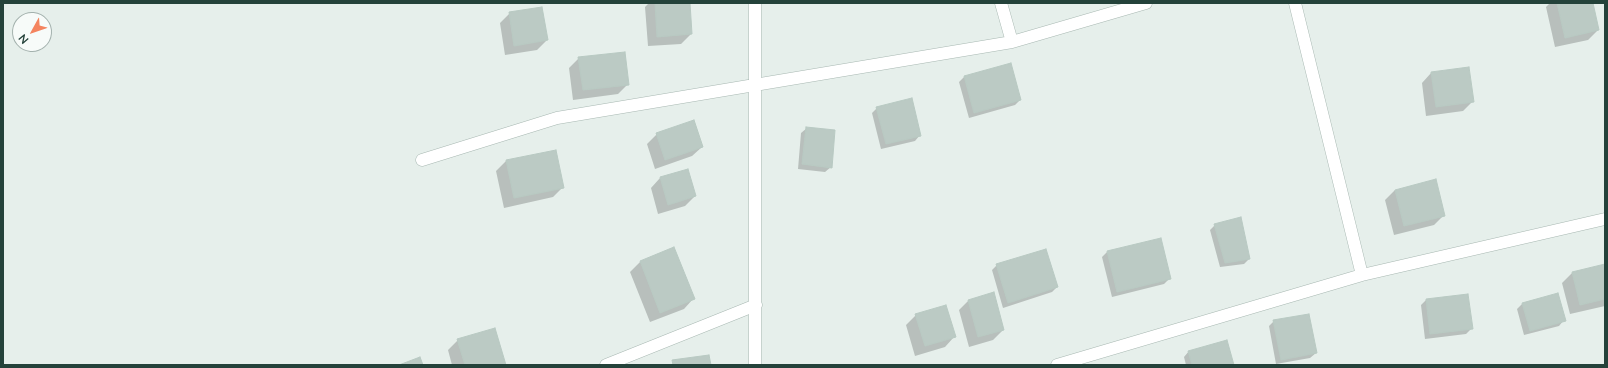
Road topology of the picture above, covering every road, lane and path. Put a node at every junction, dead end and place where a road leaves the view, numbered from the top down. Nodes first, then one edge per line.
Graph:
1 (755, 3) edge
2 (1002, 3) edge
3 (1146, 3) edge
4 (1295, 3) edge
5 (1012, 42) junction
6 (754, 85) junction
7 (422, 160) dead end
8 (1605, 219) edge
9 (1362, 275) junction
10 (756, 305) junction
11 (606, 365) edge
12 (755, 365) edge
13 (1057, 365) edge

1 - 6 street
2 - 5 street
3 - 5 street
4 - 9 street
5 - 6 street
6 - 7 street
6 - 10 street
8 - 9 street
9 - 13 street
10 - 11 street
10 - 12 street

